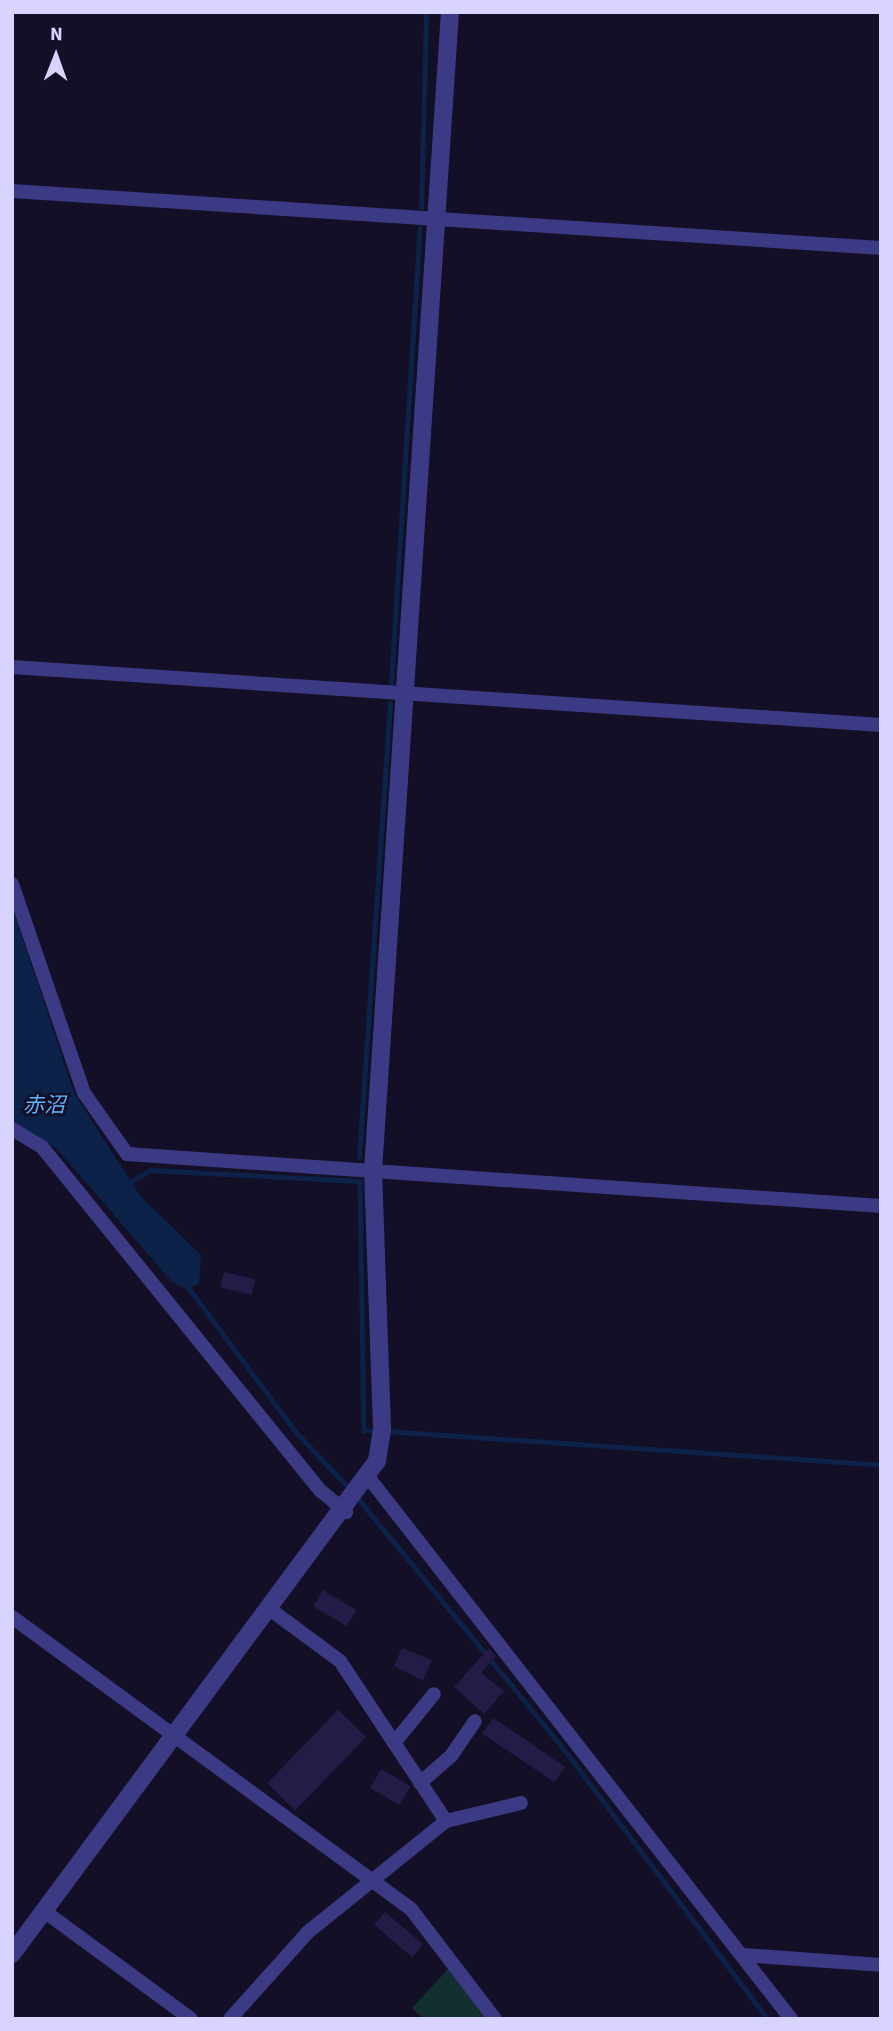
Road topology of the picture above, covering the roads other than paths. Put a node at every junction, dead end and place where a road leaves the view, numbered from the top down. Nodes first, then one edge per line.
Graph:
1 (450, 12) edge
2 (12, 191) edge
3 (436, 219) junction
4 (881, 248) edge
5 (12, 667) edge
6 (405, 694) junction
7 (881, 725) edge
8 (12, 884) edge
9 (12, 1129) edge
10 (373, 1171) junction
11 (881, 1206) edge
12 (367, 1480) junction
13 (349, 1507) junction
14 (271, 1610) junction
15 (12, 1617) edge
16 (434, 1695) dead end
17 (475, 1721) dead end
18 (174, 1737) junction
19 (394, 1742) junction
20 (421, 1783) junction
21 (521, 1803) dead end
22 (446, 1821) junction
23 (371, 1882) junction
24 (44, 1911) junction
25 (12, 1954) edge
26 (743, 1955) junction
27 (881, 1965) edge
28 (191, 2019) edge
29 (230, 2019) edge
30 (495, 2019) edge
31 (791, 2019) edge

1 - 3 street
2 - 3 street
3 - 4 street
3 - 6 street
5 - 6 street
6 - 7 street
6 - 10 street
8 - 10 street
9 - 13 street
10 - 11 street
10 - 12 street
12 - 13 street
12 - 26 street
13 - 14 street
14 - 18 street
14 - 19 street
15 - 18 street
16 - 19 street
17 - 20 street
18 - 23 street
18 - 24 street
19 - 20 street
20 - 22 street
21 - 22 street
22 - 23 street
23 - 29 street
23 - 30 street
24 - 25 street
24 - 28 street
26 - 27 street
26 - 31 street

